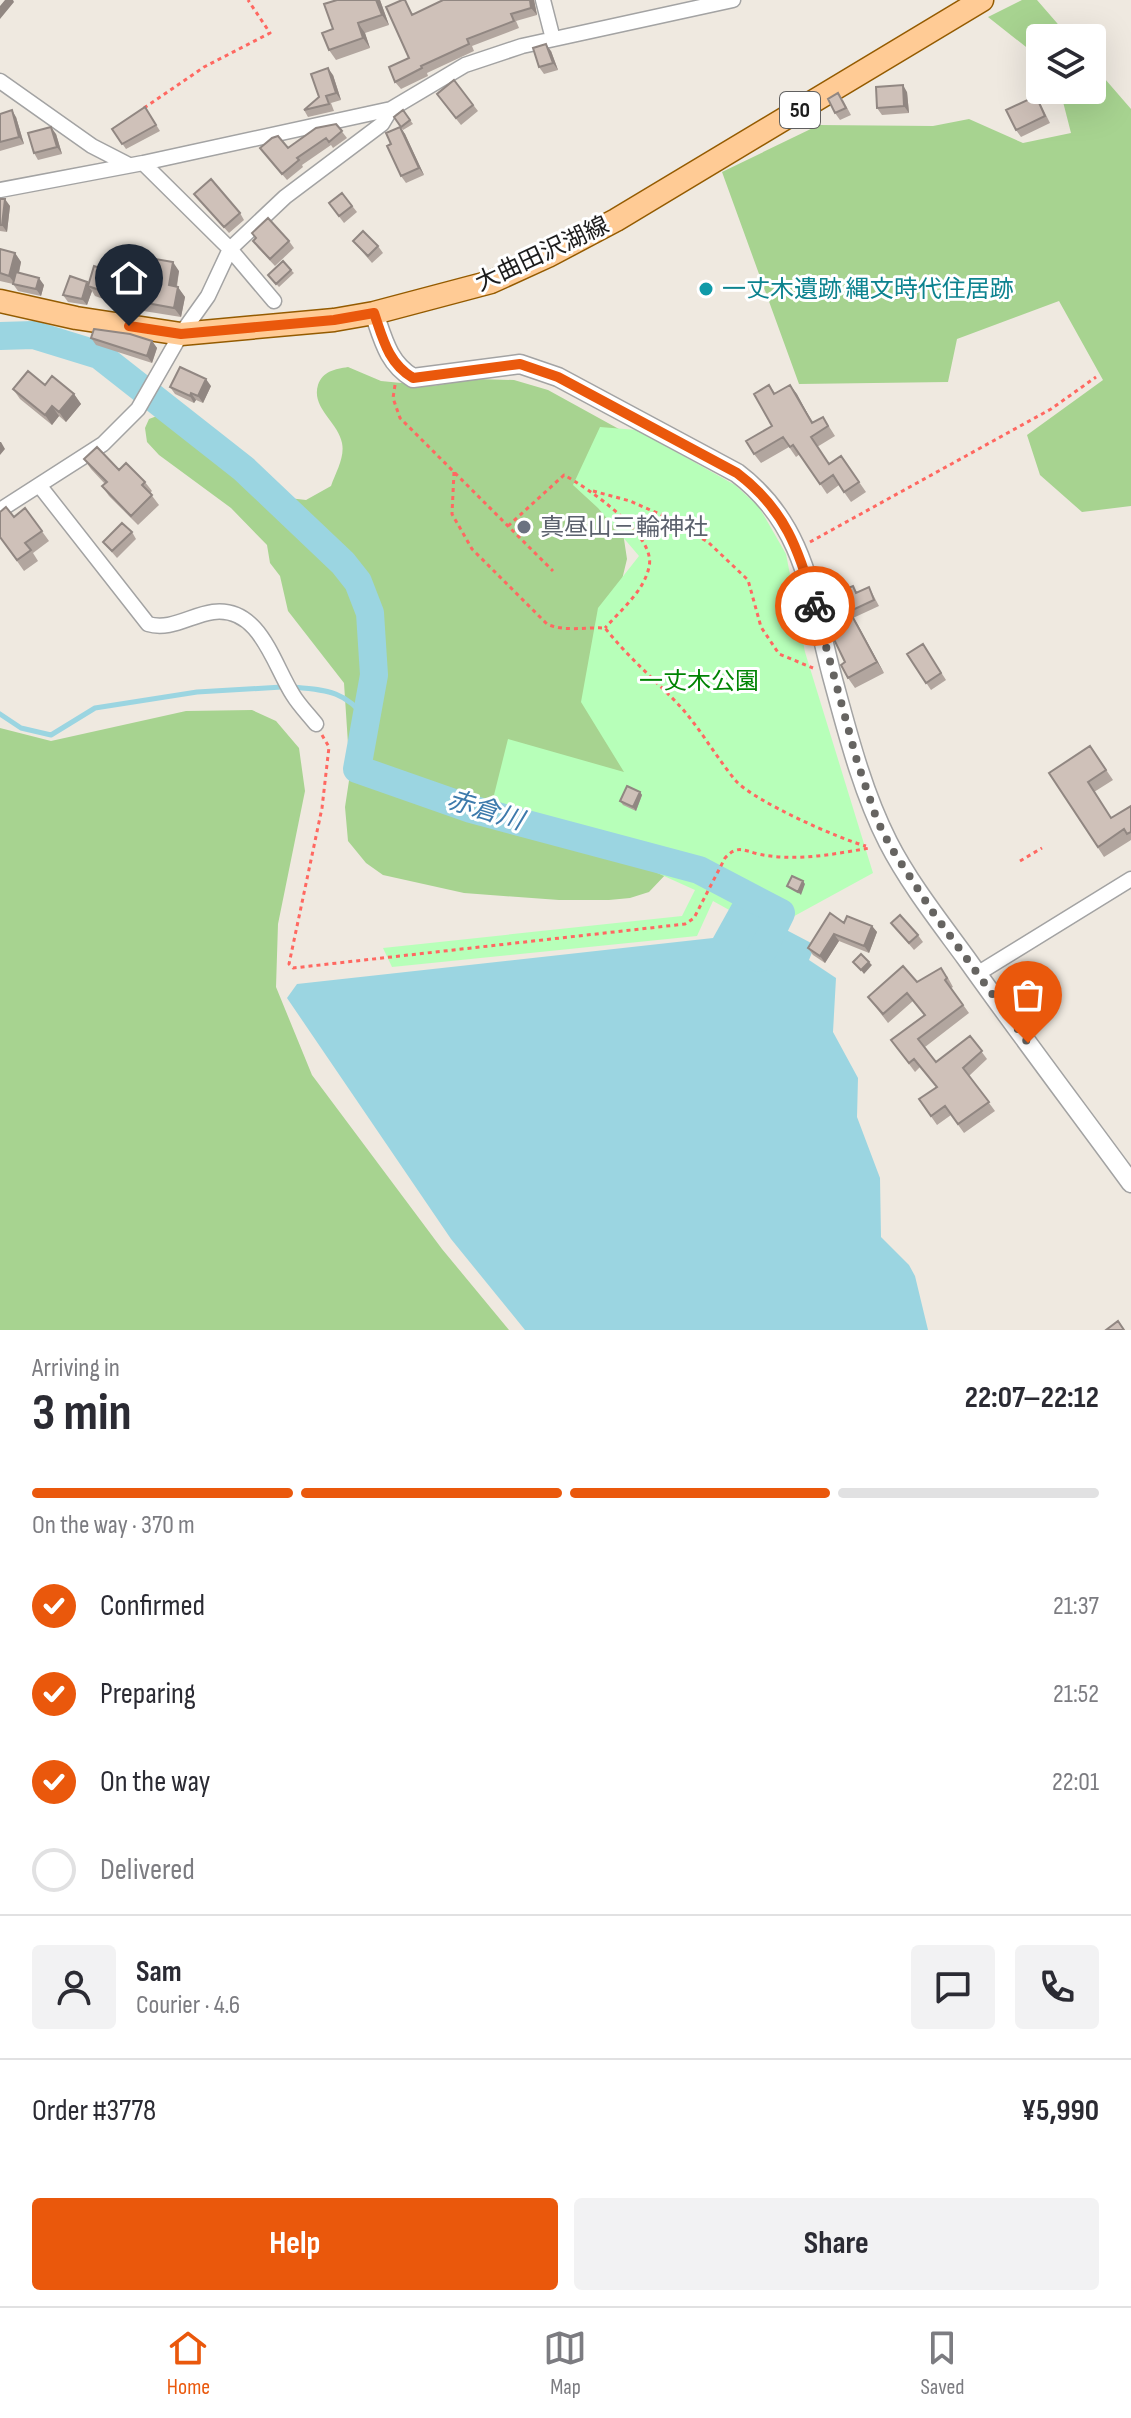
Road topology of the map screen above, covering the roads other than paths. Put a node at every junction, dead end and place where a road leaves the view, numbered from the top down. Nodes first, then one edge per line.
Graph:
1 (543, 0) edge
2 (733, 0) edge
3 (982, 0) edge
4 (553, 39) junction
5 (0, 81) edge
6 (391, 109) junction
7 (136, 164) junction
8 (0, 190) edge
9 (230, 249) junction
10 (0, 301) edge
11 (274, 301) dead end
12 (374, 313) junction
13 (181, 334) junction
14 (39, 485) junction
15 (0, 510) edge
16 (316, 724) road end
17 (1131, 879) edge
18 (977, 974) junction
19 (1131, 1183) edge

1 - 4 street
2 - 4 street
3 - 12 main road, 大曲田沢湖線 / 50
4 - 6 street
5 - 7 street
6 - 7 street
6 - 9 street
7 - 8 street
7 - 9 street
9 - 11 street
9 - 13 street
10 - 13 main road, 大曲田沢湖線 / 50
12 - 13 main road, 大曲田沢湖線 / 50
12 - 18 street
13 - 14 street
14 - 15 street
14 - 16 street
17 - 18 street
18 - 19 street

